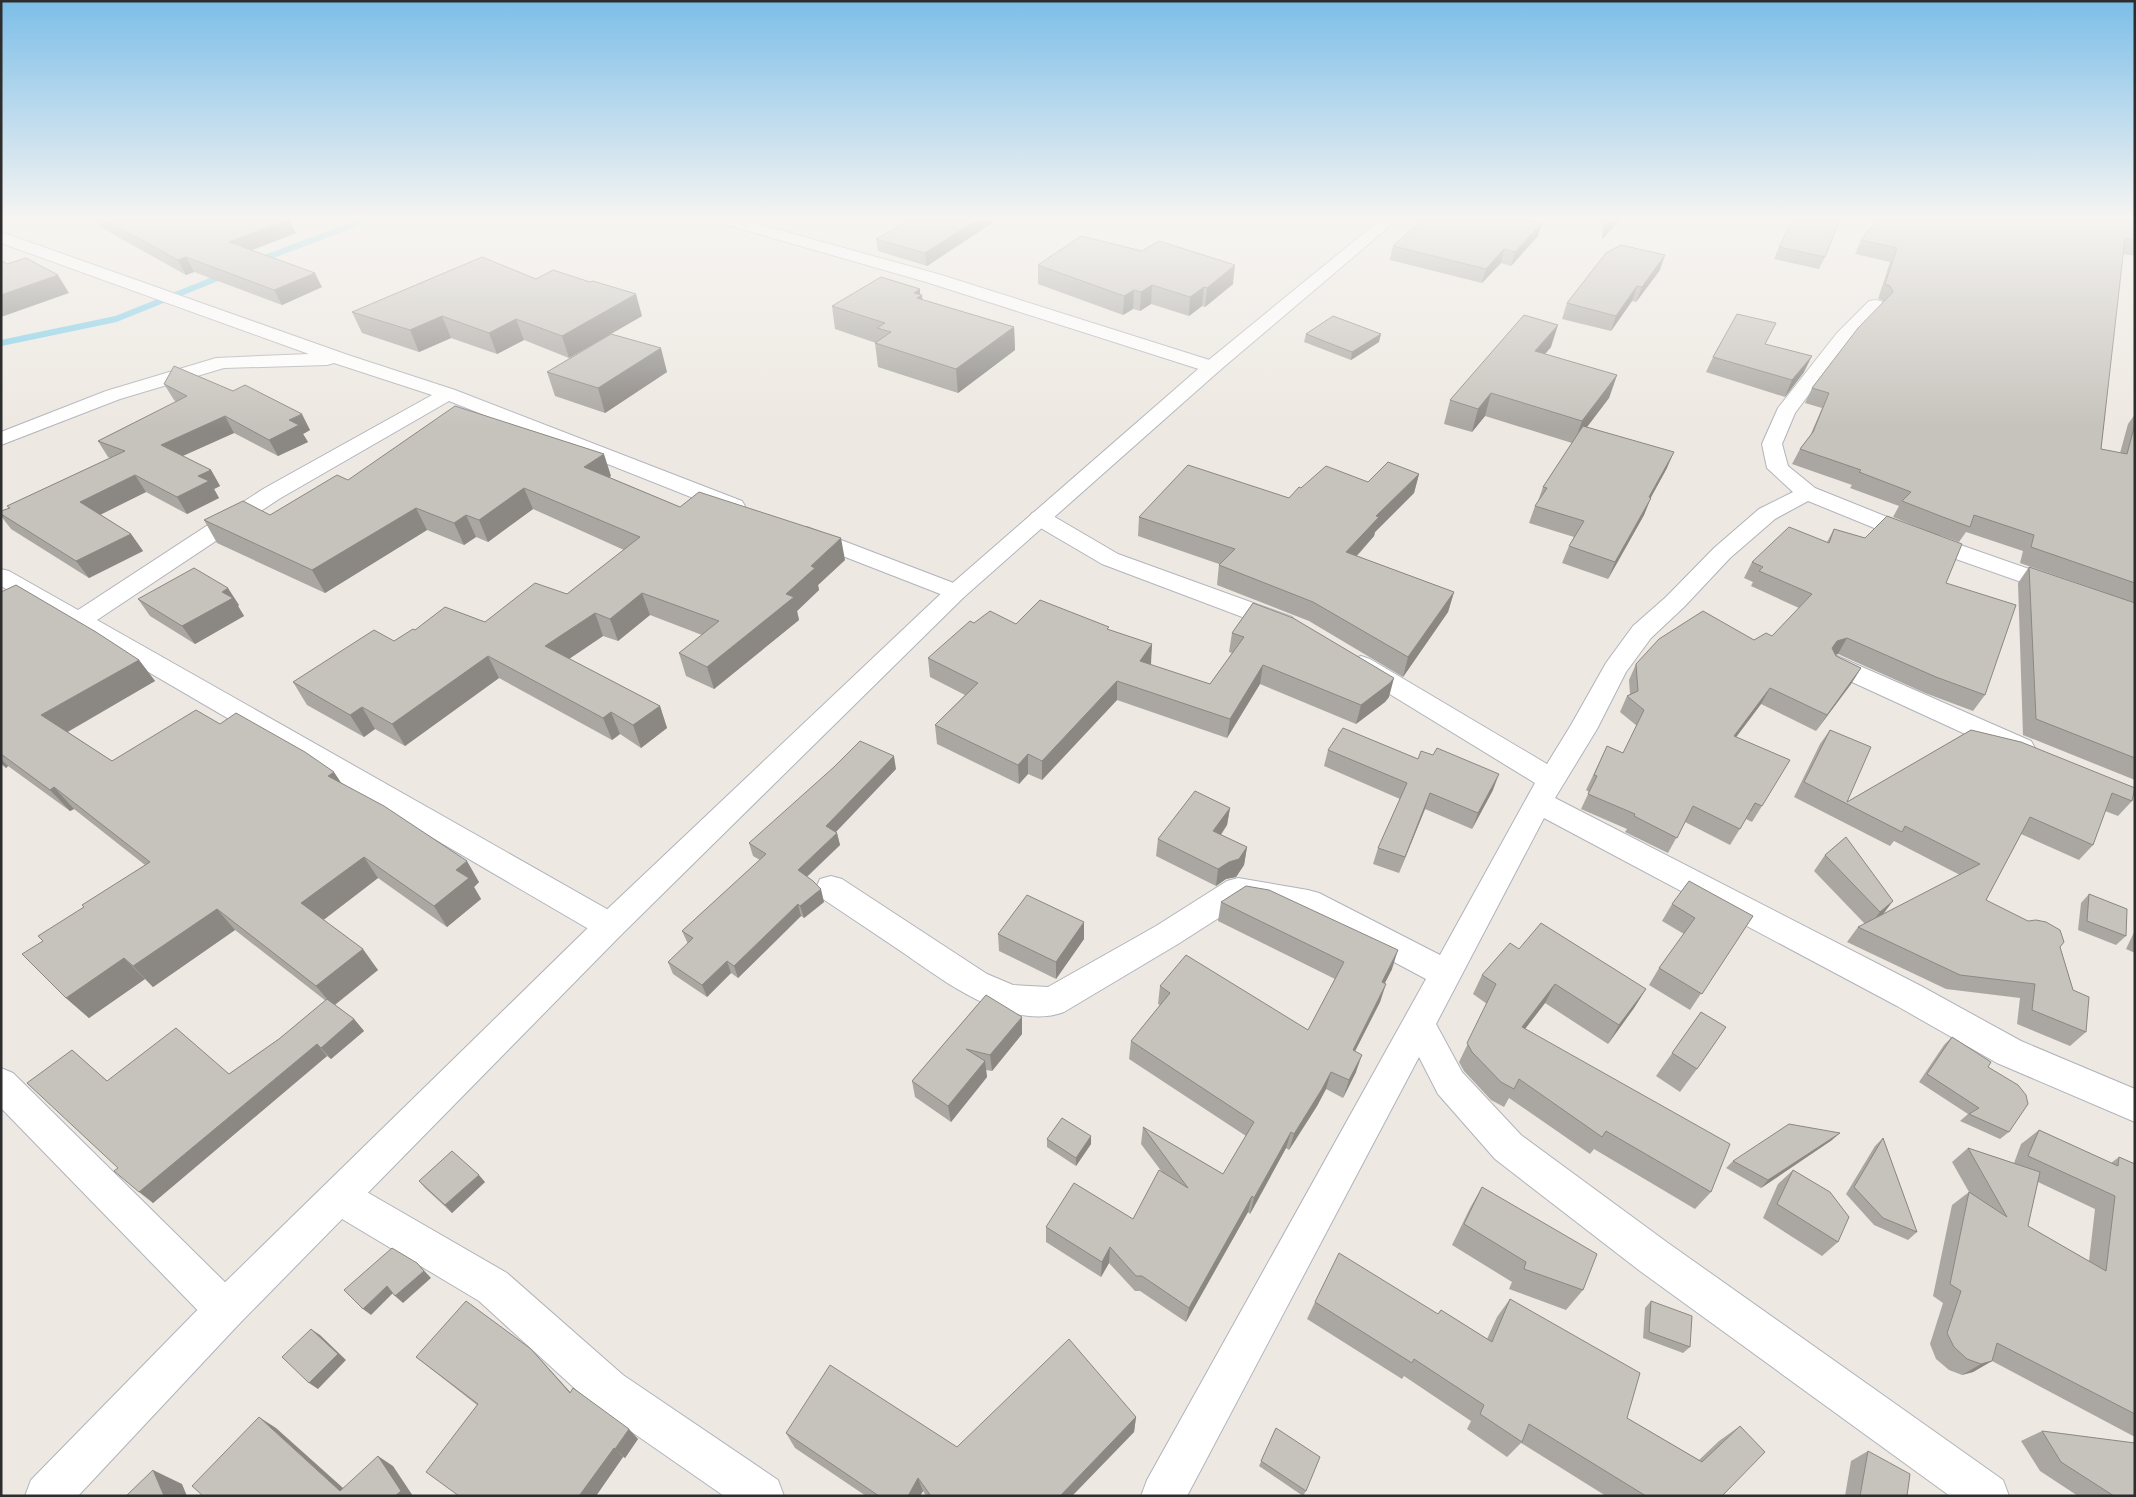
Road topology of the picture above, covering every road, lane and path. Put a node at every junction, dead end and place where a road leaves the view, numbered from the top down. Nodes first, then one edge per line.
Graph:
1 (147, 289) edge
2 (966, 289) edge
3 (1305, 289) edge
4 (1875, 305) dead end
5 (340, 359) junction
6 (1212, 367) junction
7 (448, 394) junction
8 (1, 439) edge
9 (1807, 492) junction
10 (752, 513) edge
11 (1040, 518) junction
12 (790, 527) edge
13 (1, 576) edge
14 (956, 592) junction
15 (2080, 595) edge
16 (80, 620) junction
17 (1307, 634) edge
18 (1340, 653) edge
19 (1837, 665) edge
20 (2040, 755) edge
21 (1545, 791) junction
22 (832, 888) dead end
23 (610, 926) junction
24 (1446, 974) junction
25 (1419, 1024) junction
26 (1, 1084) edge
27 (2135, 1106) edge
28 (340, 1197) junction
29 (225, 1310) junction
30 (47, 1496) edge
31 (762, 1496) edge
32 (1163, 1496) edge
33 (1988, 1496) edge

1 - 5 street
2 - 6 street
3 - 6 street
4 - 9 street
5 - 7 street
5 - 8 street
6 - 11 street
7 - 10 street
7 - 16 street
9 - 15 street
9 - 21 street
11 - 14 street
11 - 17 street
12 - 14 street
13 - 16 street
14 - 23 street
16 - 23 street
18 - 21 street
19 - 20 street
21 - 24 street
21 - 27 street
22 - 24 street
23 - 28 street
24 - 25 street
25 - 32 street
25 - 33 street
26 - 29 street
28 - 29 street
28 - 31 street
29 - 30 street

